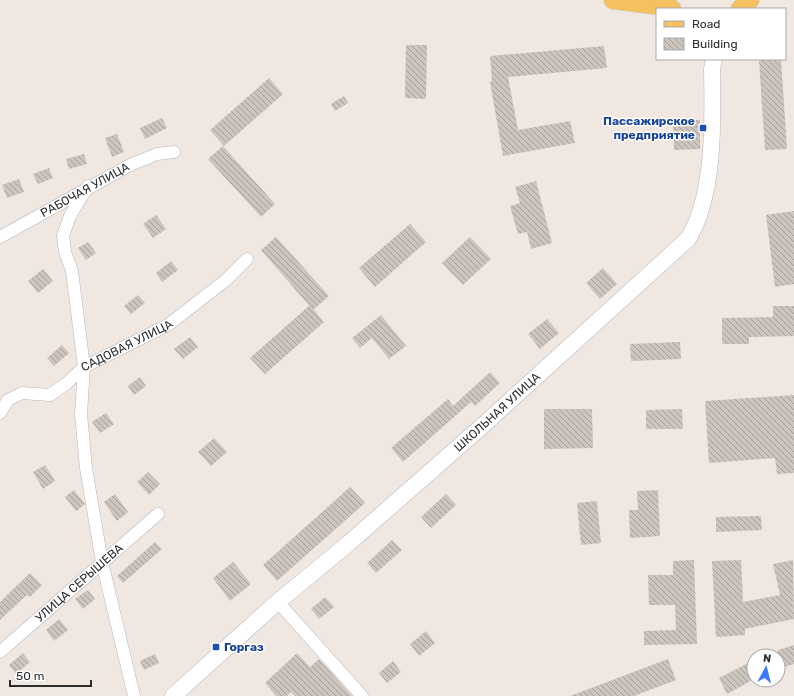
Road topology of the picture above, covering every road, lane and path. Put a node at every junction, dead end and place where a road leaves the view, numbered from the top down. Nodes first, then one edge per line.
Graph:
1 (613, 0) edge
2 (750, 0) edge
3 (669, 5) edge
4 (741, 8) edge
5 (712, 62) edge
6 (174, 152) dead end
7 (88, 186) junction
8 (0, 237) edge
9 (247, 259) dead end
10 (84, 368) junction
11 (0, 413) edge
12 (158, 514) dead end
13 (102, 562) junction
14 (278, 602) junction
15 (0, 652) edge
16 (134, 696) edge
17 (173, 696) edge
18 (362, 696) edge

1 - 3 main road
2 - 4 main road
5 - 14 main road, ШКОЛЬНАЯ УЛИЦА
6 - 7 street, РАБОЧАЯ УЛИЦА
7 - 8 street, РАБОЧАЯ УЛИЦА
7 - 10 street
9 - 10 street, САДОВАЯ УЛИЦА
10 - 11 street, САДОВАЯ УЛИЦА
10 - 13 street
12 - 13 street, УЛИЦА СЕРЫШЕВА
13 - 15 street, УЛИЦА СЕРЫШЕВА
13 - 16 street
14 - 17 main road, ШКОЛЬНАЯ УЛИЦА
14 - 18 street

